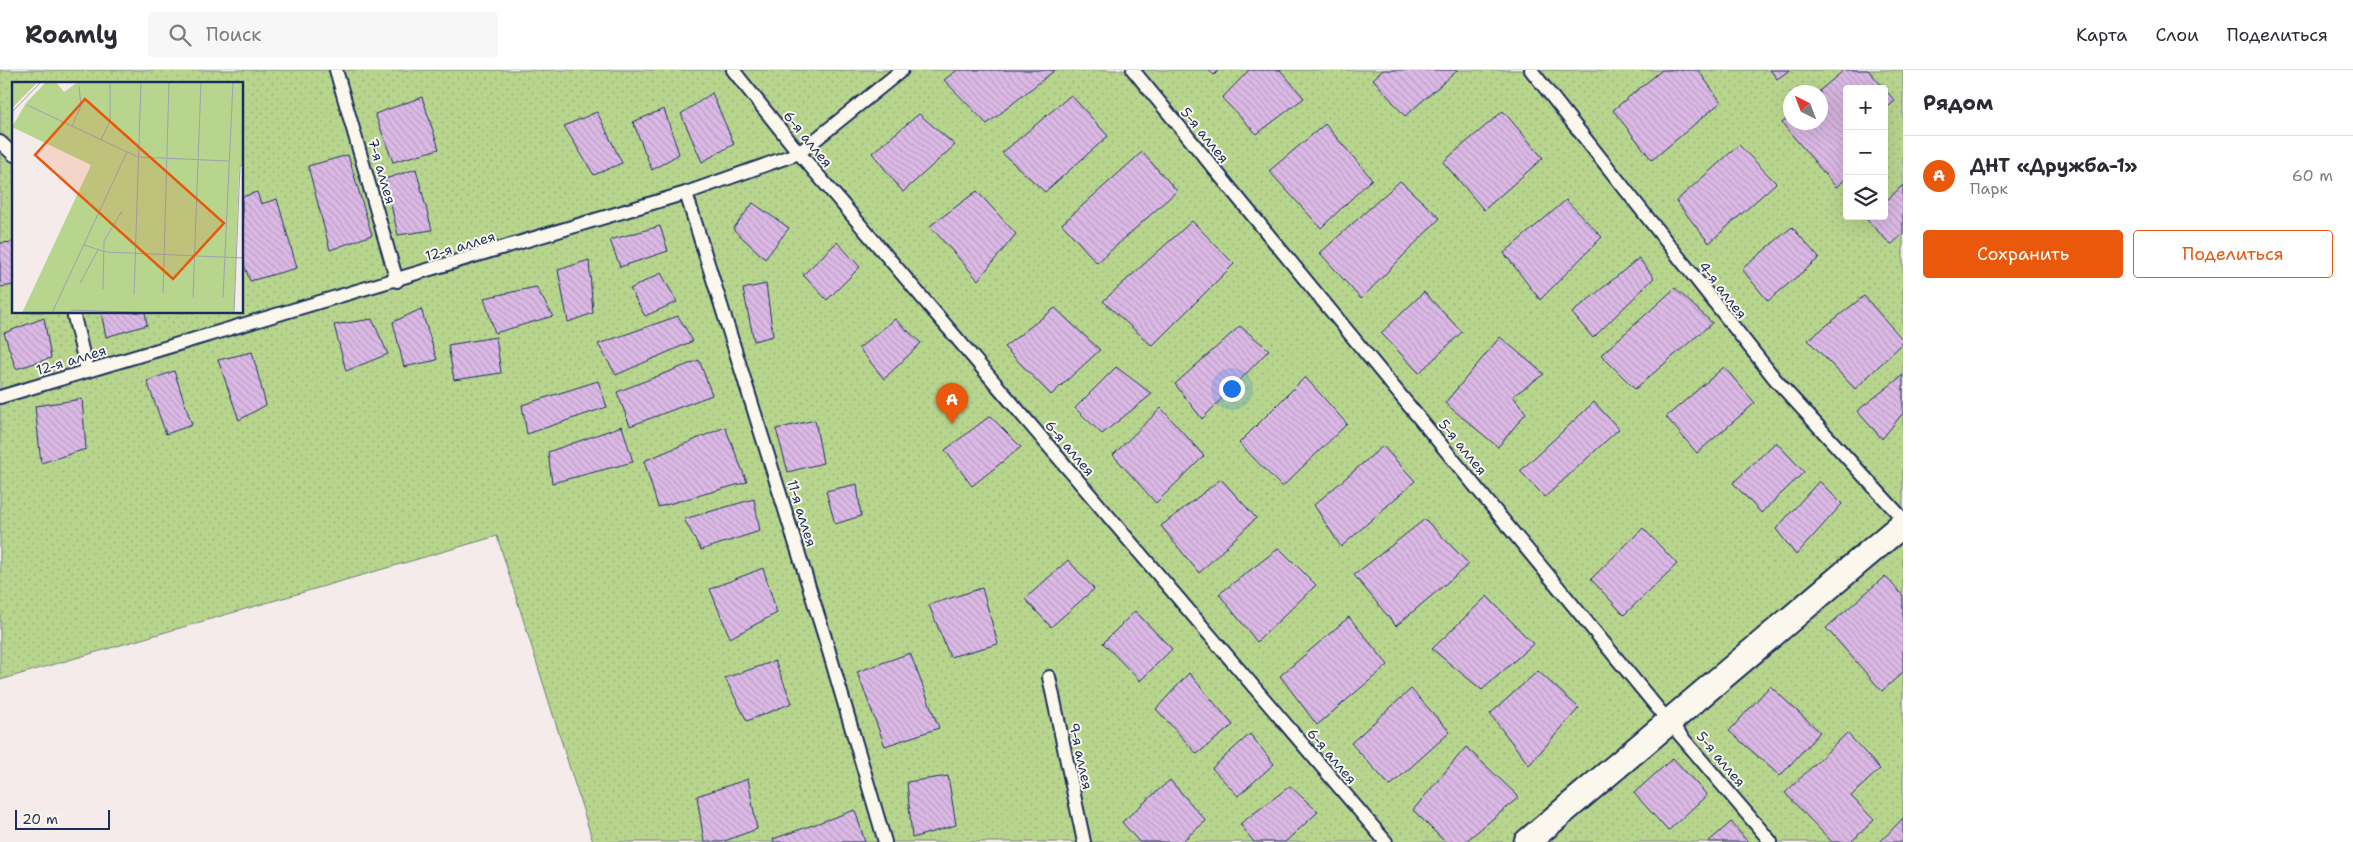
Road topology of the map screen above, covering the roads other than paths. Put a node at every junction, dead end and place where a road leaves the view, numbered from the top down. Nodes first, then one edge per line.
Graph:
1 (336, 70) edge
2 (734, 70) edge
3 (902, 70) edge
4 (1133, 70) edge
5 (1531, 70) edge
6 (0, 142) edge
7 (12, 153) edge
8 (799, 153) junction
9 (686, 193) junction
10 (397, 281) junction
11 (74, 314) edge
12 (87, 371) junction
13 (0, 398) edge
14 (1903, 519) edge
15 (1903, 524) edge
16 (1049, 677) dead end
17 (1669, 722) junction
18 (885, 842) edge
19 (1084, 842) edge
20 (1386, 842) edge
21 (1527, 842) edge
22 (1771, 842) edge

1 - 10 lane, 7-я аллея
2 - 8 lane, 6-я аллея
3 - 8 lane, 12-я аллея
4 - 17 lane, 5-я аллея
5 - 14 lane, 4-я аллея
6 - 7 lane
8 - 9 lane, 12-я аллея
8 - 20 lane, 6-я аллея
9 - 10 lane, 12-я аллея
9 - 18 lane, 11-я аллея
10 - 12 lane, 12-я аллея
11 - 12 lane
12 - 13 lane, 12-я аллея
15 - 17 street
16 - 19 lane, 9-я аллея
17 - 21 street
17 - 22 lane, 5-я аллея

